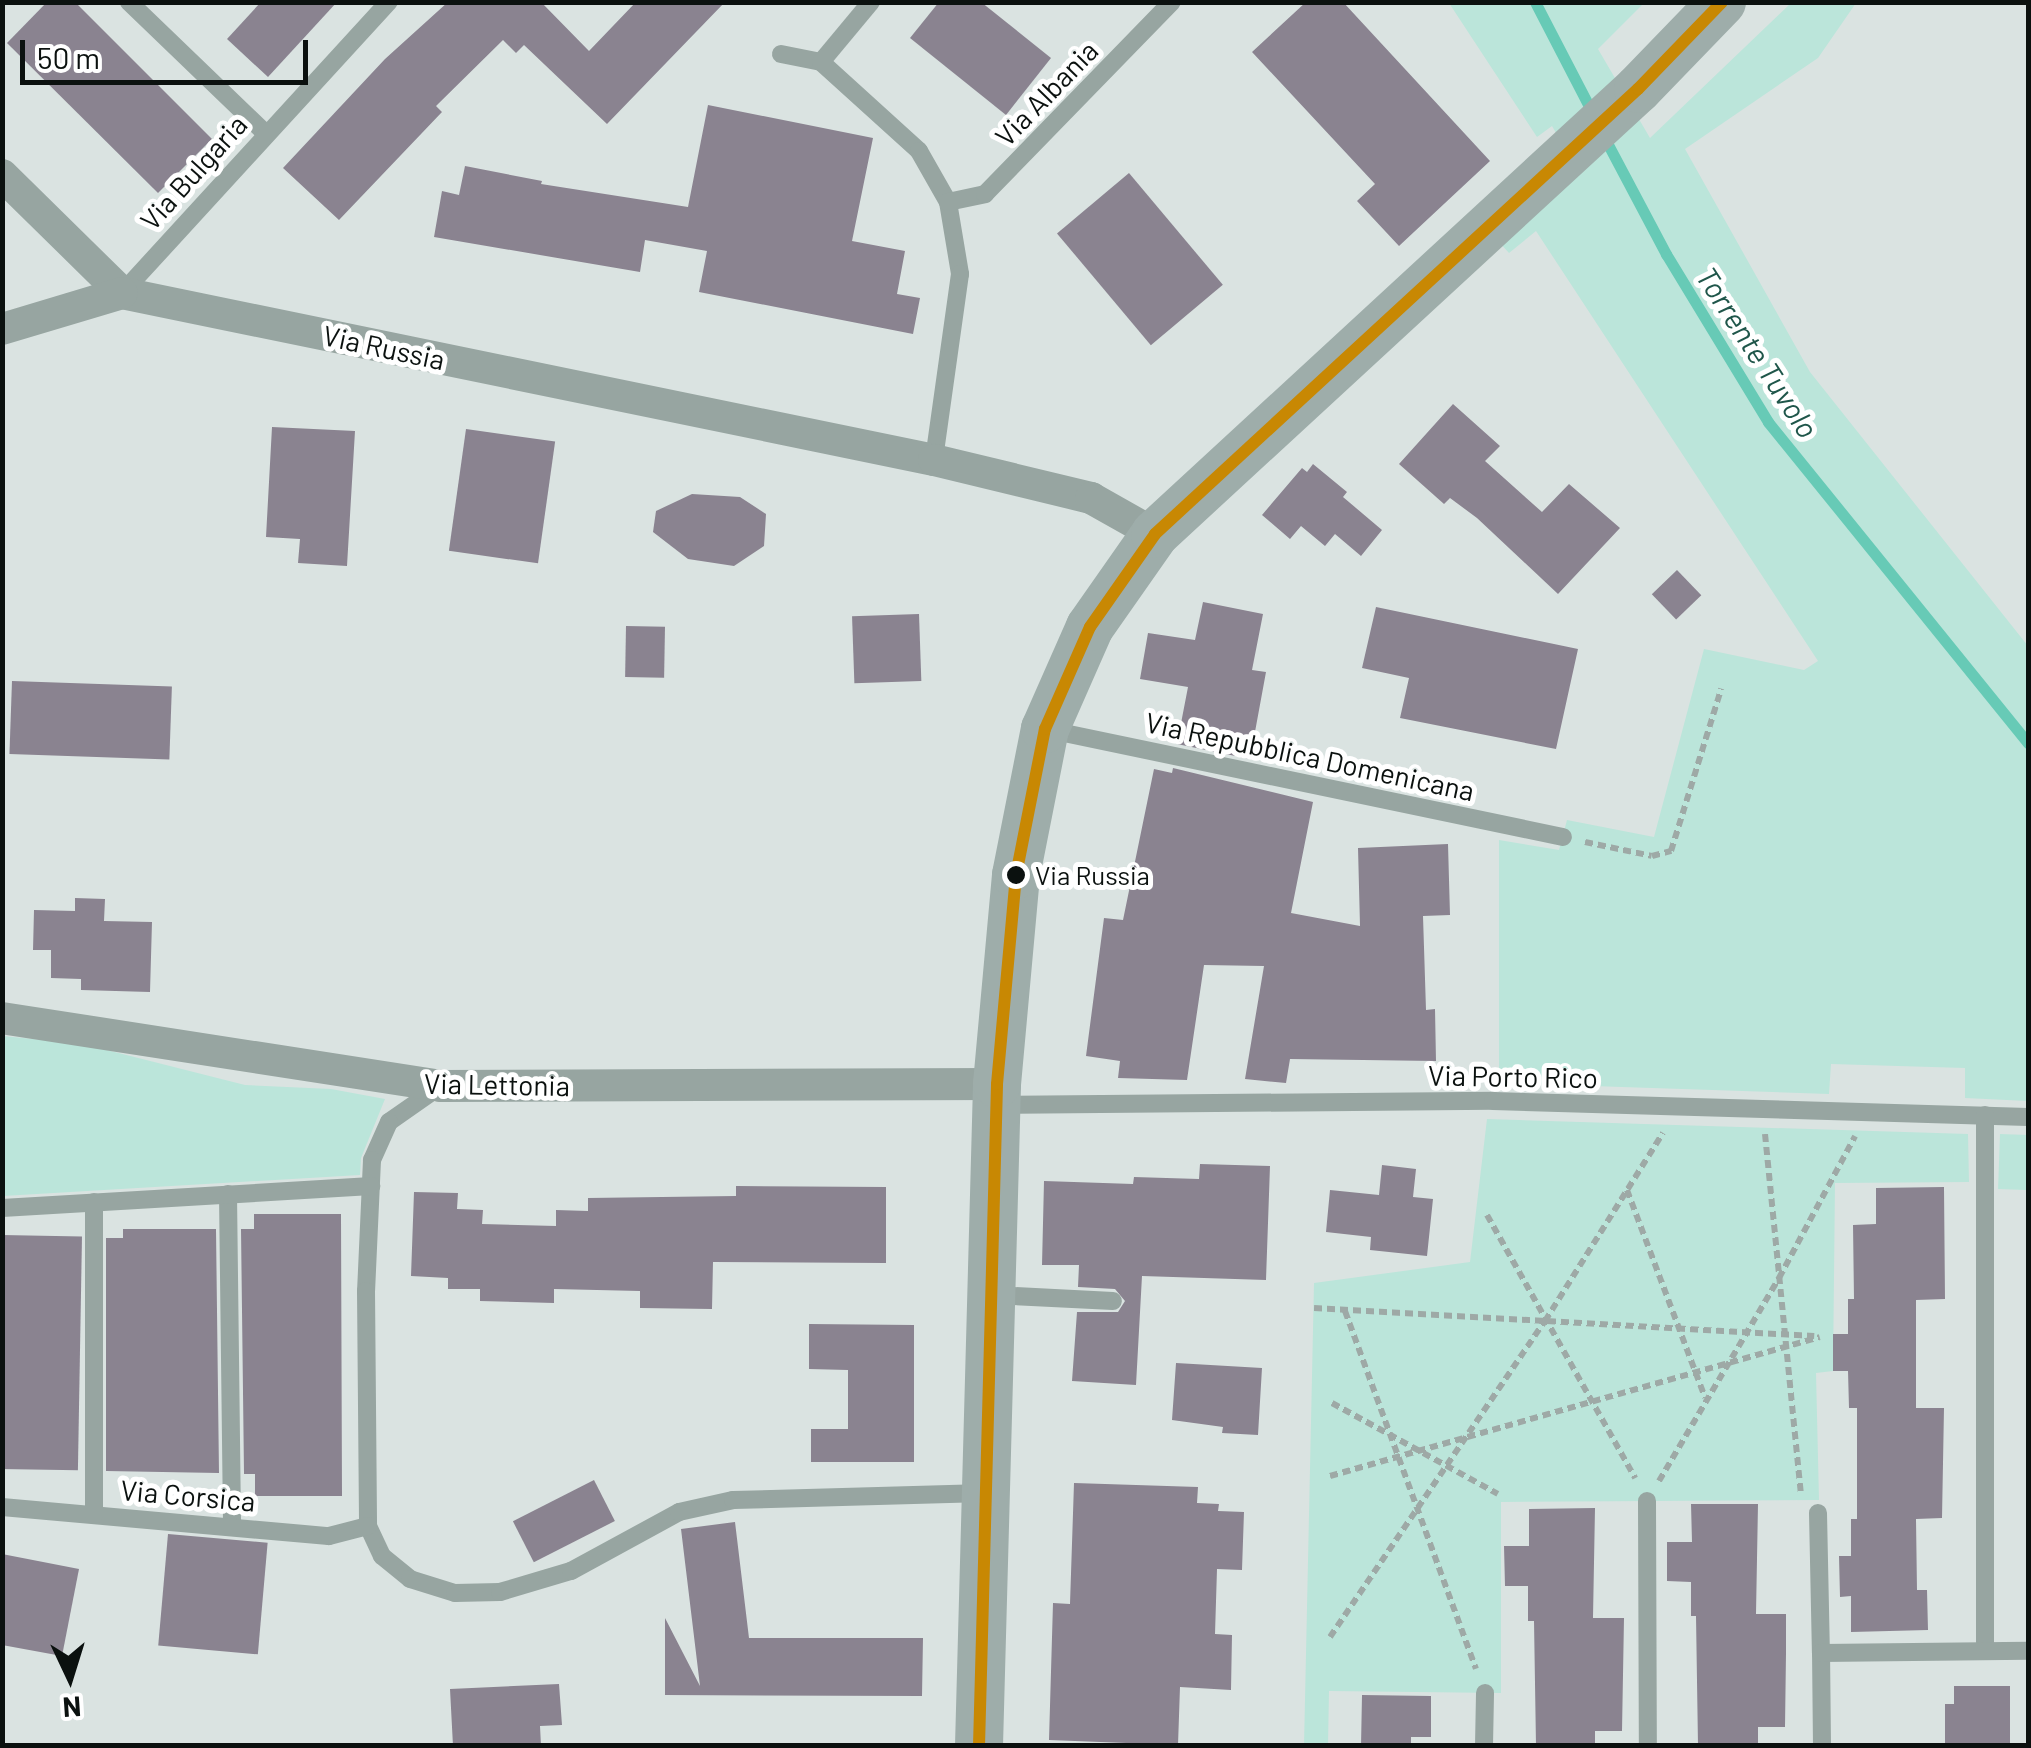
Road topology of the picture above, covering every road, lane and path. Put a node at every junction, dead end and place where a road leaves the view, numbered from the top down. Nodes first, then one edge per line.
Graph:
1 (129, 2) edge
2 (871, 2) edge
3 (1172, 2) edge
4 (1722, 2) edge
5 (383, 4) edge
6 (781, 54) dead end
7 (820, 62) junction
8 (265, 133) junction
9 (2, 175) edge
10 (948, 202) junction
11 (122, 293) junction
12 (2, 329) edge
13 (934, 460) junction
14 (1155, 534) junction
15 (1721, 689) dead end
16 (1045, 729) junction
17 (1563, 837) joint
18 (2, 1018) edge
19 (440, 1086) junction
20 (998, 1095) junction
21 (1985, 1116) junction
22 (2028, 1117) edge
23 (1670, 1124) dead end
24 (1764, 1128) dead end
25 (1858, 1131) dead end
26 (371, 1186) junction
27 (1626, 1189) junction
28 (228, 1194) junction
29 (94, 1202) junction
30 (2, 1208) edge
31 (1487, 1214) dead end
32 (1780, 1278) junction
33 (992, 1294) junction
34 (1114, 1301) dead end
35 (1314, 1308) dead end
36 (1345, 1310) junction
37 (1545, 1322) junction
38 (1680, 1331) junction
39 (1745, 1333) junction
40 (1785, 1335) junction
41 (1786, 1347) junction
42 (1729, 1363) junction
43 (1696, 1373) junction
44 (1706, 1400) junction
45 (1592, 1402) junction
46 (1332, 1403) dead end
47 (1388, 1434) junction
48 (1464, 1438) junction
49 (1420, 1451) junction
50 (1398, 1457) junction
51 (1444, 1464) junction
52 (1330, 1476) dead end
53 (986, 1493) junction
54 (1498, 1494) dead end
55 (1647, 1501) junction
56 (1802, 1501) dead end
57 (2, 1507) edge
58 (1418, 1512) junction
59 (1818, 1513) dead end
60 (94, 1515) junction
61 (232, 1524) junction
62 (368, 1526) junction
63 (1330, 1637) dead end
64 (2028, 1651) edge
65 (1986, 1652) junction
66 (1821, 1653) junction
67 (1485, 1694) joint
68 (979, 1746) edge
69 (1484, 1746) edge
70 (1648, 1746) edge
71 (1822, 1746) edge

1 - 8 lane
2 - 7 lane
3 - 10 lane, Via Albania
4 - 14 street
5 - 8 lane, Via Bulgaria
6 - 7 lane
7 - 10 lane
8 - 11 lane, Via Bulgaria
9 - 11 street
10 - 13 lane
11 - 12 street
11 - 13 street, Via Russia
13 - 14 street, Via Russia
14 - 16 street
15 - 17 path
16 - 17 lane, Via Repubblica Domenicana
16 - 20 street
18 - 19 street, Via Lettonia
19 - 20 street, Via Lettonia
19 - 26 lane
20 - 21 lane, Via Porto Rico
20 - 33 street
21 - 22 lane, Via Porto Rico
21 - 65 lane
23 - 27 path
24 - 32 path
25 - 32 path
26 - 28 lane
26 - 62 lane
27 - 37 path
27 - 38 path
28 - 29 lane
28 - 61 lane
29 - 30 lane
29 - 60 lane
31 - 37 path
32 - 39 path
32 - 40 path
33 - 34 lane
33 - 53 street
35 - 36 path
36 - 37 path
36 - 47 path
37 - 38 path
37 - 45 path
37 - 48 path
38 - 39 path
38 - 43 path
39 - 40 path
39 - 42 path
40 - 41 path
40 - 41 path
41 - 42 path
41 - 56 path
42 - 43 path
42 - 44 path
43 - 44 path
43 - 45 path
44 - 55 path
45 - 48 path
45 - 55 path
46 - 47 path
47 - 49 path
47 - 50 path
48 - 49 path
48 - 51 path
49 - 50 path
49 - 51 path
50 - 52 path
50 - 58 path
51 - 54 path
51 - 58 path
53 - 62 lane
53 - 68 street
55 - 70 lane
57 - 60 lane, Via Corsica
58 - 63 path
58 - 67 path
59 - 66 lane
60 - 61 lane, Via Corsica
61 - 62 lane, Via Corsica
64 - 65 lane
65 - 66 lane
66 - 71 lane
67 - 69 lane

